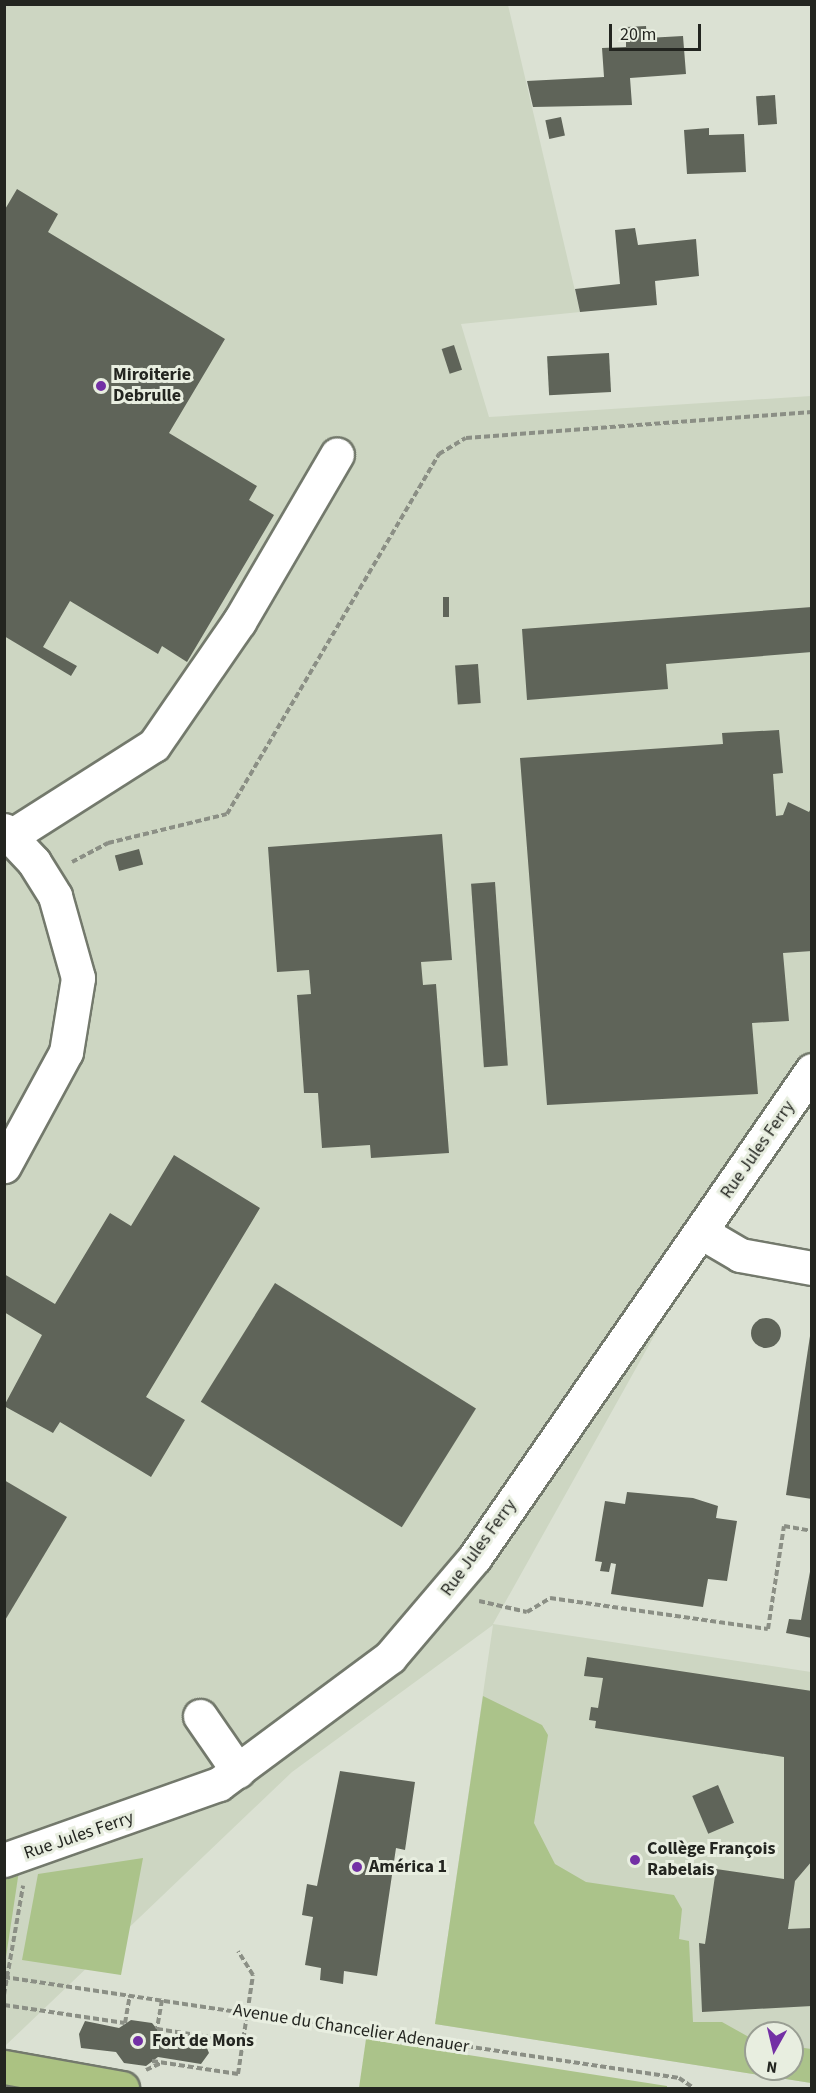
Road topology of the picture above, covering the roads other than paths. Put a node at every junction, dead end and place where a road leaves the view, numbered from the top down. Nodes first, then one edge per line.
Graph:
1 (337, 454) dead end
2 (8, 833) edge
3 (812, 1070) edge
4 (4, 1166) edge
5 (701, 1232) junction
6 (812, 1268) edge
7 (200, 1716) dead end
8 (238, 1771) junction
9 (16, 1857) edge
10 (4, 2067) edge
11 (122, 2088) edge

1 - 2 street
2 - 4 street
3 - 5 street, Rue Jules Ferry
5 - 6 street
5 - 8 street, Rue Jules Ferry
7 - 8 street
8 - 9 street, Rue Jules Ferry
10 - 11 main road

